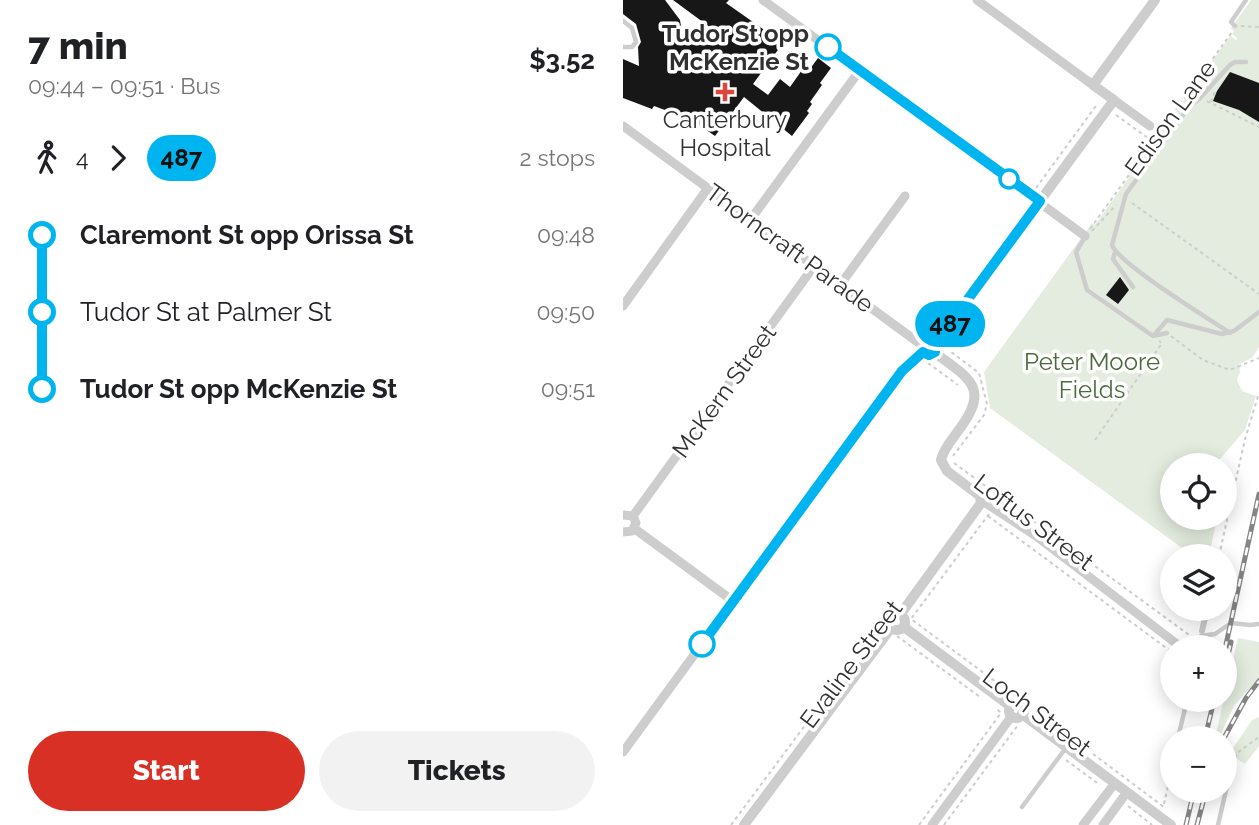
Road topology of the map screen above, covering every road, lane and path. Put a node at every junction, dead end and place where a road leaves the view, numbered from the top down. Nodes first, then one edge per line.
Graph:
1 (762, 0) edge
2 (1155, 0) edge
3 (1246, 0) edge
4 (984, 2) edge
5 (623, 21) edge
6 (1235, 26) junction
7 (1259, 27) edge
8 (623, 47) edge
9 (1245, 62) dead end
10 (860, 70) junction
11 (1093, 85) junction
12 (1216, 90) dead end
13 (1200, 98) junction
14 (1114, 100) junction
15 (1098, 103) dead end
16 (1211, 103) junction
17 (1116, 116) dead end
18 (623, 126) edge
19 (1150, 126) dead end
20 (1259, 127) edge
21 (1152, 142) junction
22 (708, 188) junction
23 (1036, 188) dead end
24 (905, 196) dead end
25 (1124, 198) junction
26 (1040, 201) junction
27 (751, 219) junction
28 (1085, 236) junction
29 (1115, 252) junction
30 (814, 266) junction
31 (840, 285) junction
32 (1133, 287) dead end
33 (1259, 294) edge
34 (623, 306) edge
35 (1259, 312) edge
36 (1167, 333) joint
37 (1230, 333) junction
38 (1153, 336) junction
39 (932, 351) junction
40 (1259, 358) edge
41 (958, 385) dead end
42 (974, 389) joint
43 (1259, 393) edge
44 (1095, 440) dead end
45 (1001, 498) junction
46 (981, 500) junction
47 (994, 507) junction
48 (628, 515) edge
49 (988, 516) junction
50 (635, 529) junction
51 (623, 532) edge
52 (1222, 544) edge
53 (899, 599) dead end
54 (733, 601) junction
55 (1204, 621) edge
56 (1259, 624) edge
57 (901, 625) junction
58 (1165, 635) edge
59 (1187, 635) edge
60 (1201, 635) joint
61 (1160, 643) edge
62 (983, 699) dead end
63 (994, 707) dead end
64 (1018, 714) junction
65 (1259, 737) edge
66 (1084, 748) dead end
67 (623, 752) edge
68 (1064, 752) junction
69 (1237, 753) edge
70 (1115, 783) junction
71 (1100, 785) dead end
72 (1127, 792) junction
73 (1223, 803) edge
74 (1127, 806) dead end
75 (1022, 807) dead end
76 (1163, 820) edge
77 (731, 825) edge
78 (744, 825) edge
79 (919, 825) edge
80 (932, 825) edge
81 (944, 825) edge
82 (1083, 825) edge
83 (1103, 825) edge
84 (1218, 825) edge

1 - 10 street
2 - 11 street
3 - 6 lane
4 - 11 street
5 - 8 lane
6 - 7 path
6 - 21 path, Edison Lane
9 - 13 lane
10 - 26 street
10 - 27 street
11 - 14 street
12 - 16 path
13 - 16 path
13 - 25 lane
14 - 19 street
14 - 26 street
15 - 23 path
16 - 20 path
17 - 21 path
18 - 22 street, Thorncraft Parade
21 - 28 path, Edison Lane
22 - 27 street, Thorncraft Parade
22 - 34 street
24 - 31 street
25 - 28 path
25 - 29 lane
25 - 33 path
26 - 28 street
26 - 39 street
27 - 30 street, Thorncraft Parade
28 - 38 lane
29 - 32 lane
29 - 37 lane
30 - 31 street, Thorncraft Parade
30 - 48 street, McKern Street
31 - 39 street, Thorncraft Parade
35 - 37 lane
36 - 38 lane
36 - 40 path
37 - 38 lane
38 - 44 path
39 - 41 path
39 - 42 street, Thorncraft Parade
39 - 45 path, Loftus Street
39 - 54 street
42 - 46 street, Loftus Street
43 - 52 path
45 - 47 path, Evaline Street
45 - 59 path, Loftus Street
46 - 47 street, Loftus Street
46 - 57 street, Evaline Street
47 - 49 path, Evaline Street
47 - 58 street, Loftus Street
48 - 50 street
49 - 57 path, Evaline Street
49 - 61 path, Loftus Street
50 - 51 street
50 - 54 street
53 - 77 path, Evaline Street
54 - 67 street
55 - 60 street
56 - 60 lane
57 - 62 path
57 - 64 street, Loch Street
57 - 64 path, Loch Street
57 - 78 street, Evaline Street
63 - 79 path
64 - 68 street, Loch Street
64 - 80 street
64 - 81 path
65 - 69 path
66 - 76 path, Loch Street
68 - 70 street, Loch Street
68 - 71 path, Loch Street
68 - 75 lane
70 - 72 street, Loch Street
70 - 82 street
72 - 76 street, Loch Street
72 - 83 street
73 - 84 lane
74 - 76 path

